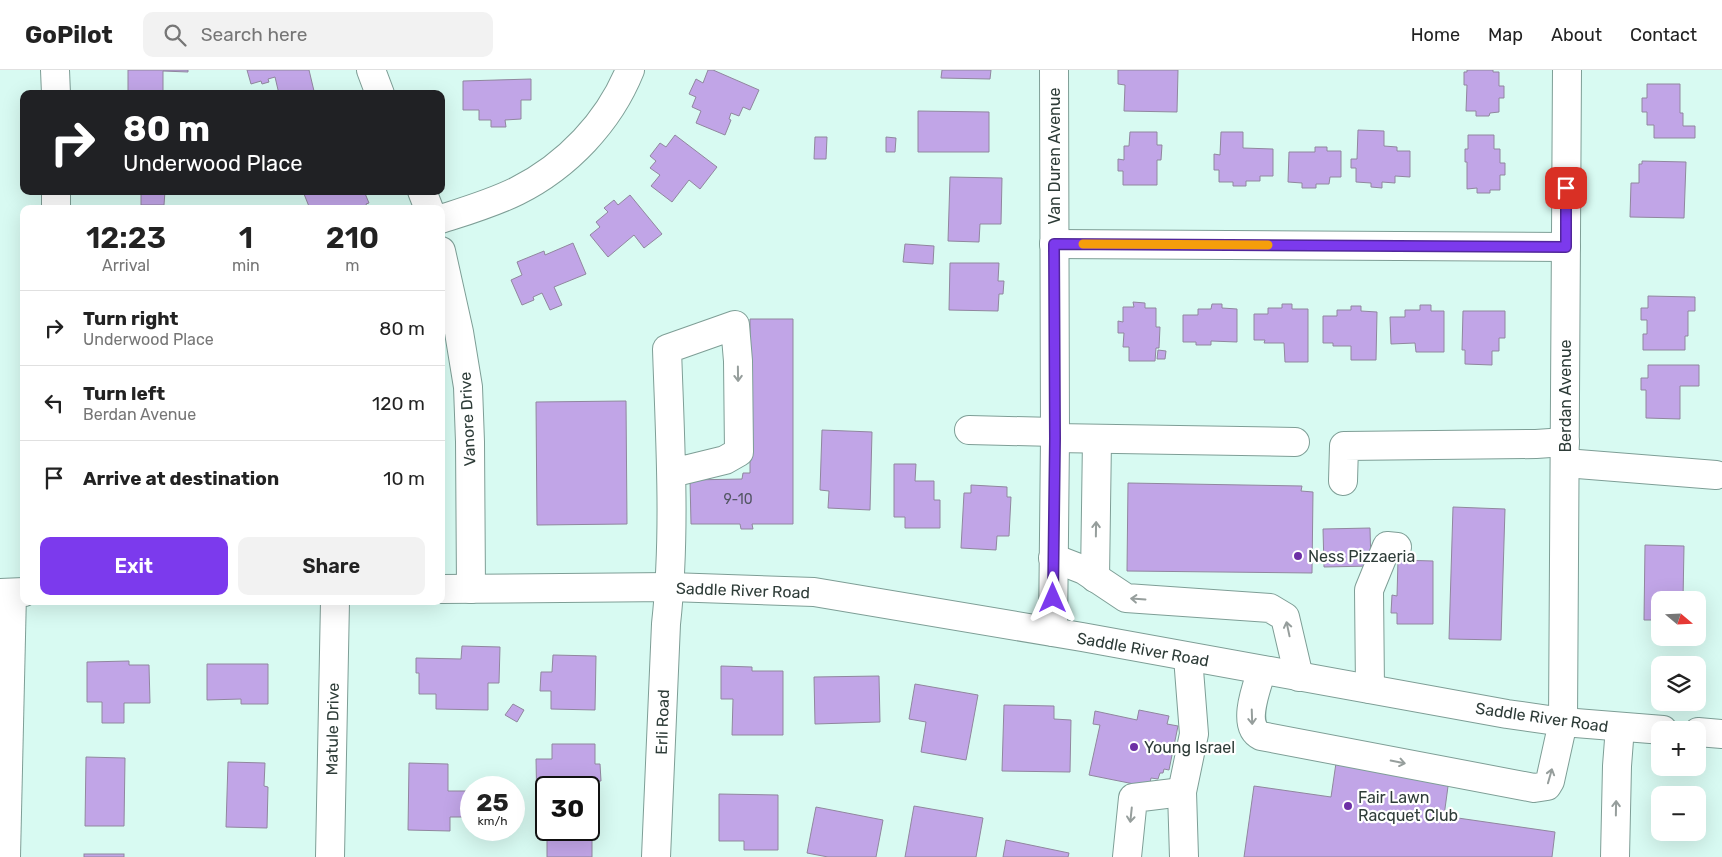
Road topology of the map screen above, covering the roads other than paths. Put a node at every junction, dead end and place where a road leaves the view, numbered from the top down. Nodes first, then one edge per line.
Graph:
1 (56, 70) edge
2 (370, 70) edge
3 (630, 70) edge
4 (1054, 70) edge
5 (1567, 70) edge
6 (56, 90) edge
7 (378, 90) edge
8 (445, 218) edge
9 (1054, 244) junction
10 (1566, 247) junction
11 (445, 268) edge
12 (969, 430) dead end
13 (1055, 435) junction
14 (1097, 439) junction
15 (1295, 442) dead end
16 (1565, 452) junction
17 (672, 474) junction
18 (1716, 474) dead end
19 (1343, 481) dead end
20 (1397, 547) dead end
21 (1053, 558) junction
22 (1095, 578) junction
23 (670, 587) junction
24 (445, 589) edge
25 (471, 589) junction
26 (12, 593) edge
27 (335, 605) edge
28 (1053, 632) junction
29 (1188, 657) junction
30 (1262, 670) junction
31 (1299, 677) junction
32 (1370, 690) junction
33 (1564, 722) junction
34 (1620, 727) junction
35 (1651, 729) edge
36 (1706, 733) edge
37 (1722, 734) edge
38 (1182, 792) junction
39 (6, 857) edge
40 (330, 857) edge
41 (656, 857) edge
42 (1127, 857) edge
43 (1184, 857) edge
44 (1615, 857) edge

1 - 6 street
2 - 7 street
3 - 8 street
4 - 9 street, Van Duren Avenue
5 - 10 street, Berdan Avenue
9 - 10 street
9 - 13 street, Van Duren Avenue
10 - 16 street, Berdan Avenue
11 - 25 street, Vanore Drive
12 - 13 street
13 - 14 street
13 - 21 street, Van Duren Avenue
14 - 15 street
22 -> 14 street
16 - 18 street
16 - 19 street
16 - 33 street, Berdan Avenue
17 -> 17 street, Erli Road
17 - 23 street, Erli Road
20 - 32 street
21 - 22 street
21 - 28 street, Van Duren Avenue
31 -> 22 street
23 - 25 street, Saddle River Road
23 - 28 street, Saddle River Road
23 - 41 street, Erli Road
24 - 25 street, Saddle River Road
26 - 39 street
27 - 40 street, Matule Drive
28 - 29 street, Saddle River Road
29 - 30 street, Saddle River Road
29 - 38 street
30 - 31 street, Saddle River Road
30 -> 33 street, Berdan Avenue
31 - 32 street, Saddle River Road
32 - 33 street, Saddle River Road
33 - 34 street, Saddle River Road
34 - 35 street, Saddle River Road
44 -> 34 street
36 - 37 street
38 -> 42 street
38 - 43 street

